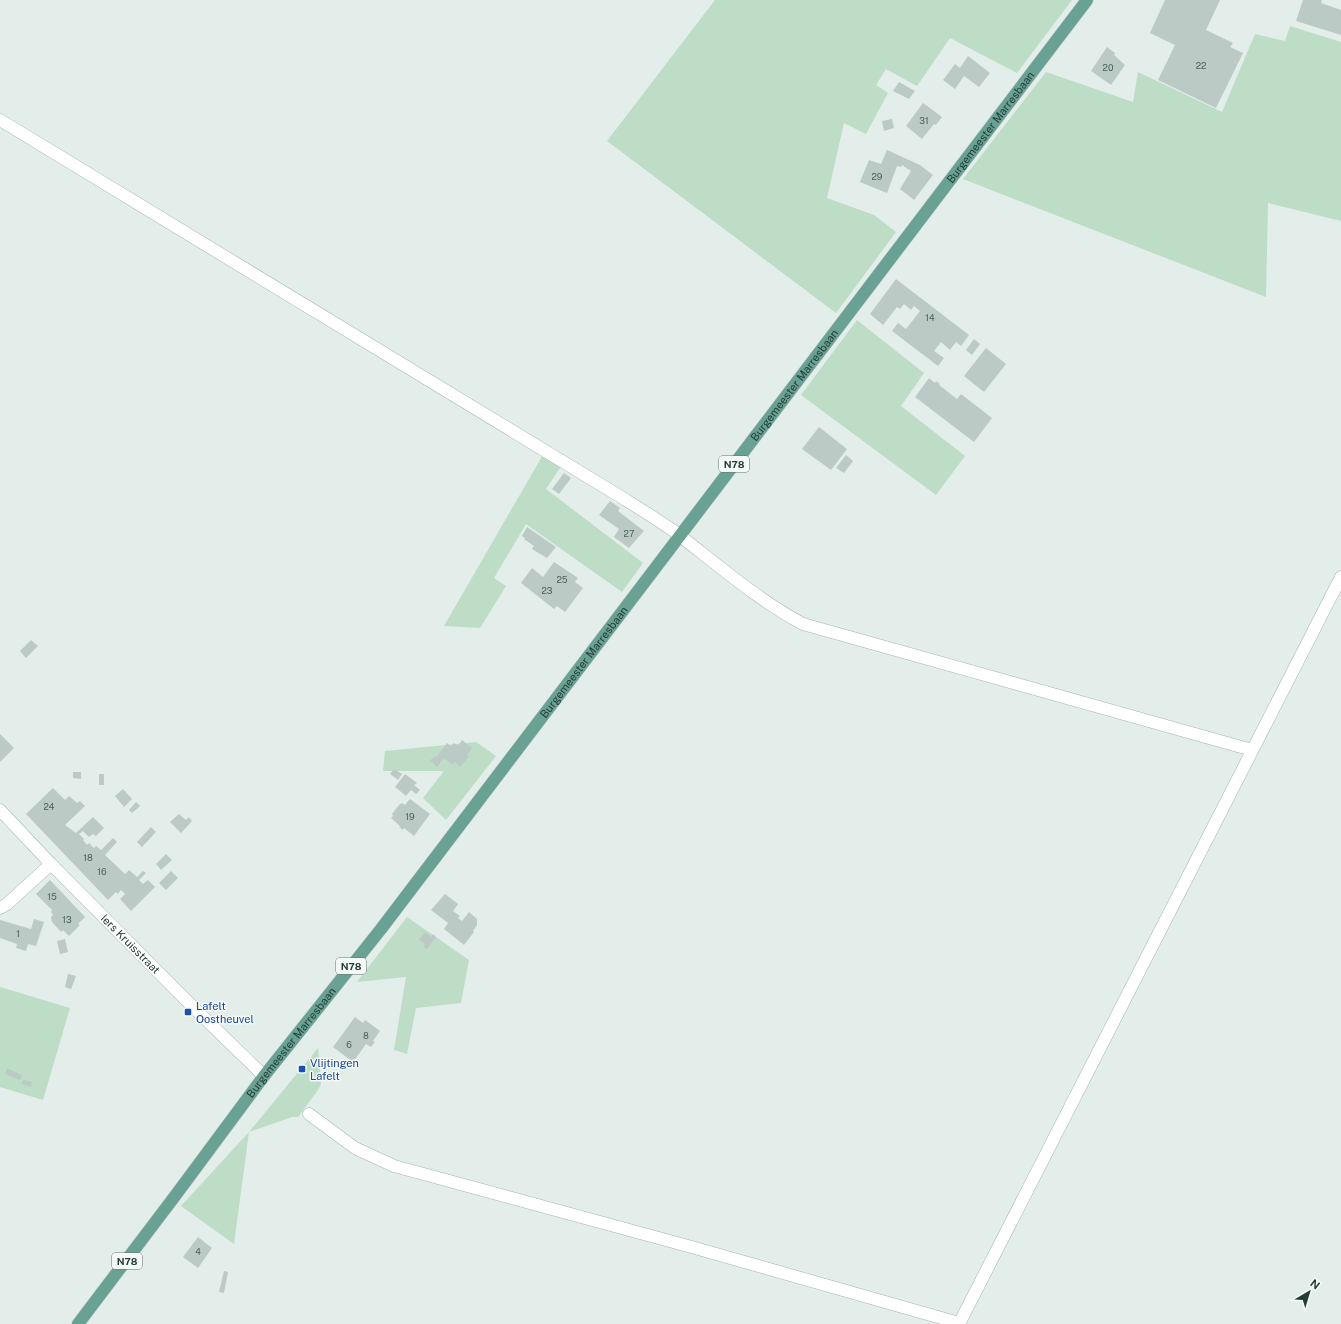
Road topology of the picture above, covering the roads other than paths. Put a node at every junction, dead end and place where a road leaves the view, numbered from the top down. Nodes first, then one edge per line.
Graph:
1 (1087, 0) edge
2 (0, 120) edge
3 (680, 536) junction
4 (1341, 577) edge
5 (1252, 750) junction
6 (0, 810) edge
7 (51, 864) junction
8 (0, 908) edge
9 (264, 1076) junction
10 (308, 1114) dead end
11 (959, 1323) edge
12 (78, 1324) edge

1 - 3 main road, Burgemeester Marresbaan / N78
2 - 3 street
3 - 5 street
3 - 9 main road, Burgemeester Marresbaan / N78
4 - 5 street
5 - 11 street
6 - 7 street, Iers Kruisstraat
7 - 8 street
7 - 9 street, Iers Kruisstraat
9 - 12 main road, Burgemeester Marresbaan / N78
10 - 11 street

